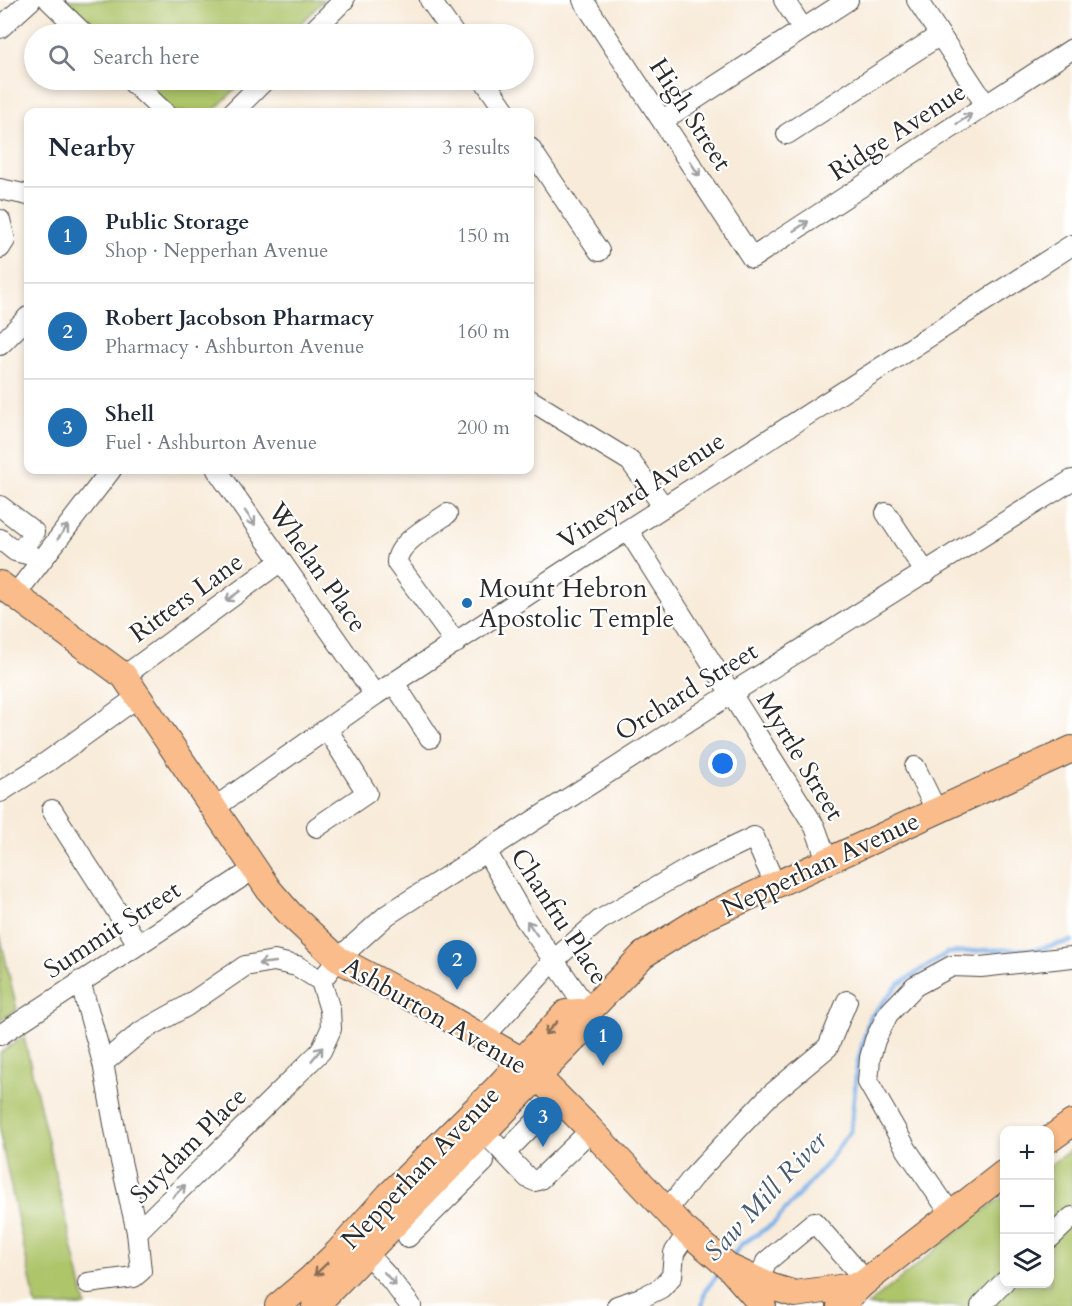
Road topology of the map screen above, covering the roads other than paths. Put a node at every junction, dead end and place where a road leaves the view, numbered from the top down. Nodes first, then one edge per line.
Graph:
1 (49, 0) edge
2 (344, 0) edge
3 (430, 0) edge
4 (583, 0) edge
5 (784, 0) edge
6 (848, 0) edge
7 (917, 0) edge
8 (25, 2) edge
9 (74, 24) edge
10 (320, 24) edge
11 (447, 24) edge
12 (0, 28) edge
13 (803, 29) junction
14 (940, 35) junction
15 (1072, 49) edge
16 (141, 90) edge
17 (256, 90) edge
18 (491, 90) edge
19 (986, 105) junction
20 (160, 108) edge
21 (237, 108) edge
22 (503, 108) edge
23 (663, 120) junction
24 (787, 134) dead end
25 (534, 154) edge
26 (2, 192) edge
27 (24, 195) edge
28 (0, 220) edge
29 (1072, 245) edge
30 (0, 248) edge
31 (599, 251) dead end
32 (752, 258) joint
33 (24, 321) edge
34 (0, 345) edge
35 (534, 402) edge
36 (108, 474) edge
37 (220, 474) edge
38 (1072, 480) edge
39 (0, 506) edge
40 (664, 507) junction
41 (886, 513) dead end
42 (447, 514) dead end
43 (628, 530) junction
44 (0, 539) edge
45 (20, 552) junction
46 (281, 561) junction
47 (41, 562) junction
48 (926, 573) junction
49 (8, 590) edge
50 (456, 643) junction
51 (123, 676) junction
52 (394, 683) junction
53 (732, 693) junction
54 (375, 695) junction
55 (139, 696) junction
56 (327, 729) junction
57 (430, 738) dead end
58 (1072, 749) edge
59 (915, 768) dead end
60 (0, 792) edge
61 (214, 808) junction
62 (52, 810) dead end
63 (936, 810) junction
64 (317, 827) dead end
65 (486, 851) junction
66 (827, 860) junction
67 (254, 869) junction
68 (776, 884) junction
69 (138, 945) junction
70 (1072, 957) edge
71 (338, 959) junction
72 (554, 960) junction
73 (80, 981) junction
74 (321, 981) junction
75 (847, 1002) dead end
76 (589, 1011) junction
77 (0, 1035) edge
78 (483, 1038) junction
79 (102, 1063) junction
80 (529, 1068) junction
81 (559, 1098) junction
82 (512, 1103) junction
83 (1072, 1123) edge
84 (533, 1124) junction
85 (591, 1130) junction
86 (1054, 1136) edge
87 (477, 1139) junction
88 (505, 1153) junction
89 (1000, 1177) edge
90 (666, 1211) junction
91 (951, 1214) junction
92 (1072, 1217) edge
93 (137, 1232) junction
94 (688, 1232) junction
95 (1054, 1234) edge
96 (408, 1237) dead end
97 (367, 1254) junction
98 (720, 1259) junction
99 (759, 1281) junction
100 (864, 1283) junction
101 (88, 1284) dead end
102 (1000, 1287) edge
103 (278, 1306) edge
104 (316, 1306) edge
105 (411, 1306) edge
106 (617, 1306) edge
107 (763, 1306) edge
108 (840, 1306) edge
109 (981, 1306) edge

1 - 9 street
2 - 10 street
3 - 11 street
4 - 23 street, High Street
5 - 13 street
6 - 13 street
7 - 14 street
8 - 12 street
13 - 23 street
14 - 19 street
14 - 24 street
15 - 19 street, Ridge Avenue
16 - 20 street
17 - 21 street
18 - 22 street
32 -> 19 street, Ridge Avenue
23 -> 32 street, High Street
25 - 31 street
26 - 27 street
28 - 30 street
29 - 40 street, Vineyard Avenue
33 - 34 street
35 - 40 street
47 -> 36 street
37 -> 46 street, Whelan Place
38 - 48 street, Orchard Street
39 - 45 street
40 - 43 street, Vineyard Avenue
41 - 48 street
42 - 50 street
43 - 50 street, Vineyard Avenue
43 - 53 street, Myrtle Street
44 - 45 street
45 - 47 street
46 -> 51 street, Ritters Lane
46 - 54 street, Whelan Place
47 - 49 street
48 - 53 street, Orchard Street
49 - 51 main road, Ashburton Avenue
50 - 52 street, Vineyard Avenue
51 - 55 main road, Ashburton Avenue
52 - 54 street, Vineyard Avenue
52 - 57 street
53 - 65 street, Orchard Street
53 - 66 street, Myrtle Street
54 - 56 street, Vineyard Avenue
55 - 60 street
55 - 61 main road, Ashburton Avenue
56 - 61 street, Vineyard Avenue
56 - 64 street
58 - 63 main road, Nepperhan Avenue
59 - 63 street
61 - 67 main road, Ashburton Avenue
62 - 69 street
63 - 66 main road, Nepperhan Avenue
65 - 71 street, Orchard Street
72 -> 65 street, Chanfru Place
66 - 68 main road, Nepperhan Avenue
67 - 69 street, Summit Street
67 - 71 main road, Ashburton Avenue
68 - 72 street
68 - 76 main road, Nepperhan Avenue
69 - 73 street, Summit Street
70 - 91 street
71 - 74 street, Orchard Street
71 - 78 main road, Ashburton Avenue
72 - 76 street, Chanfru Place
72 - 78 street
73 - 77 street, Summit Street
73 - 79 street, Suydam Place
74 -> 79 street
93 -> 74 street, Suydam Place
75 - 90 street
76 - 80 main road, Nepperhan Avenue
78 - 80 main road, Ashburton Avenue
79 - 93 street, Suydam Place
80 - 81 main road, Ashburton Avenue
80 - 82 main road, Nepperhan Avenue
80 -> 103 main road, Nepperhan Avenue
81 - 84 street
81 - 85 main road, Ashburton Avenue
82 - 84 street
82 - 87 main road, Nepperhan Avenue
83 - 86 main road
84 - 88 street
85 - 88 street
85 - 90 main road, Ashburton Avenue
87 - 88 street
87 - 96 street
87 - 97 main road, Nepperhan Avenue
89 - 91 main road
90 - 94 main road, Ashburton Avenue
91 - 100 main road
92 - 95 street
93 - 101 street
94 - 98 main road, Ashburton Avenue
94 - 106 street
97 - 104 main road, Nepperhan Avenue
97 -> 105 street
98 - 99 main road
98 - 107 main road, Ashburton Avenue
99 - 100 main road
99 - 100 street
100 - 108 main road
102 - 109 street

